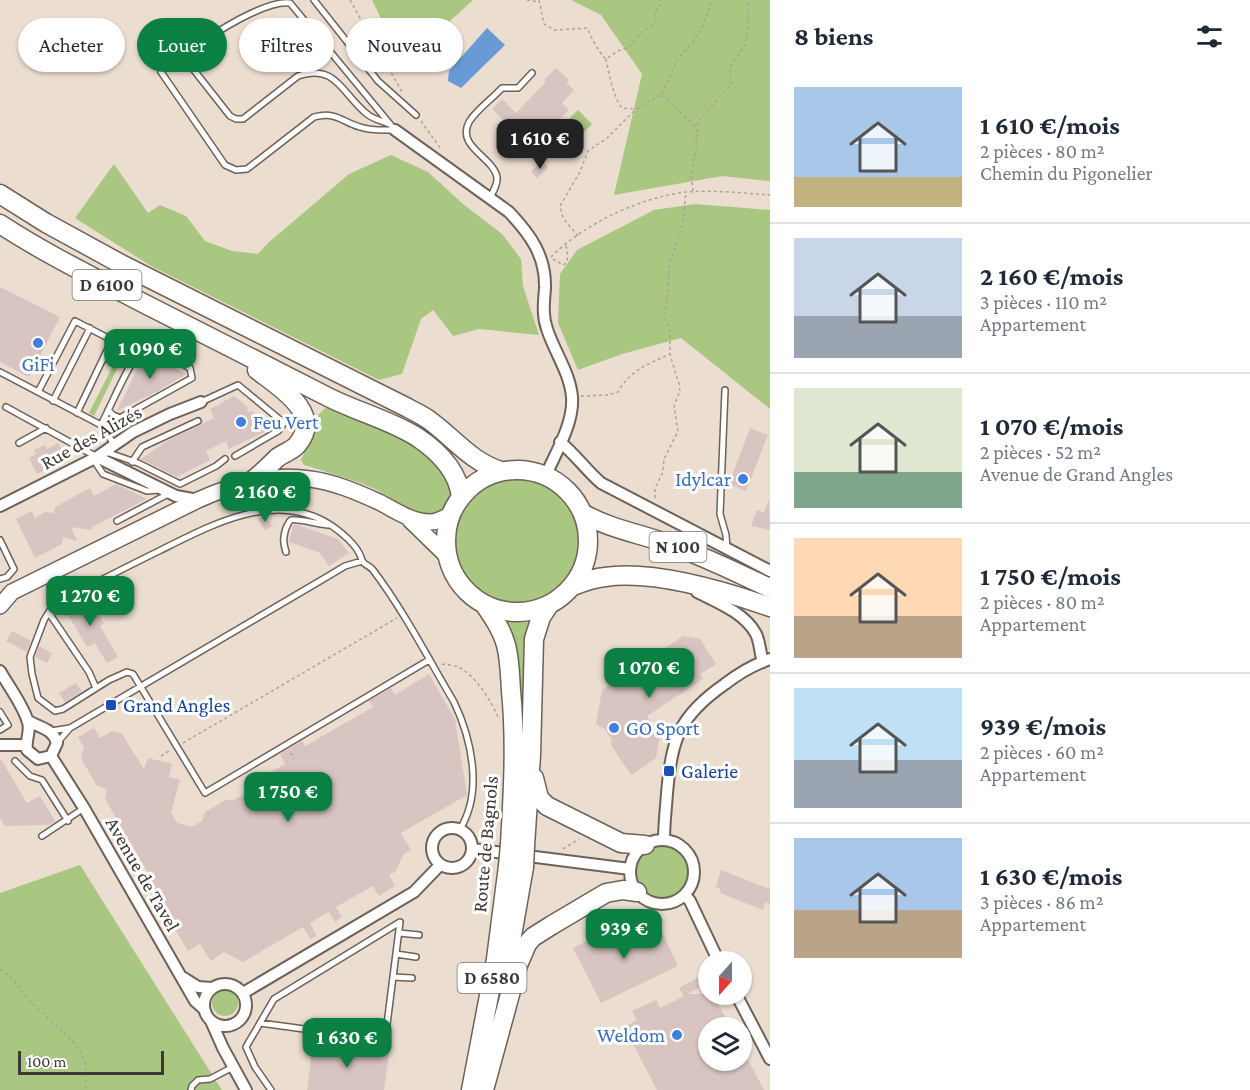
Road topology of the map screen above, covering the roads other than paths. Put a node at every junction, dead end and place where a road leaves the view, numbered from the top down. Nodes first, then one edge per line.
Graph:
1 (314, 0) edge
2 (161, 72) dead end
3 (532, 73) dead end
4 (416, 115) road end
5 (392, 127) junction
6 (0, 184) edge
7 (0, 194) edge
8 (489, 199) junction
9 (46, 222) junction
10 (0, 224) edge
11 (90, 328) junction
12 (225, 345) junction
13 (0, 372) edge
14 (725, 390) dead end
15 (38, 392) junction
16 (53, 401) junction
17 (201, 402) joint
18 (6, 407) dead end
19 (108, 410) junction
20 (77, 413) junction
21 (198, 421) dead end
22 (100, 425) junction
23 (46, 428) junction
24 (560, 442) junction
25 (19, 443) dead end
26 (114, 444) junction
27 (98, 456) junction
28 (235, 456) dead end
29 (225, 459) dead end
30 (132, 462) junction
31 (501, 471) junction
32 (546, 475) junction
33 (253, 480) junction
34 (166, 492) junction
35 (461, 497) junction
36 (198, 500) junction
37 (0, 506) edge
38 (451, 514) junction
39 (584, 514) junction
40 (405, 516) junction
41 (117, 521) dead end
42 (332, 525) junction
43 (0, 540) edge
44 (727, 550) junction
45 (286, 552) dead end
46 (448, 557) junction
47 (362, 561) junction
48 (770, 571) edge
49 (0, 579) edge
50 (675, 581) junction
51 (573, 586) junction
52 (770, 588) edge
53 (6, 592) edge
54 (484, 604) junction
55 (549, 605) junction
56 (0, 606) edge
57 (52, 607) junction
58 (770, 607) edge
59 (429, 660) junction
60 (767, 661) edge
61 (0, 671) edge
62 (140, 687) junction
63 (96, 688) junction
64 (0, 712) edge
65 (70, 728) junction
66 (0, 730) edge
67 (40, 731) junction
68 (57, 743) junction
69 (0, 745) edge
70 (26, 745) junction
71 (531, 755) junction
72 (51, 756) junction
73 (15, 761) dead end
74 (84, 808) junction
75 (68, 821) junction
76 (460, 829) junction
77 (42, 836) dead end
78 (664, 840) junction
79 (518, 845) junction
80 (645, 845) junction
81 (472, 849) junction
82 (440, 864) junction
83 (516, 867) junction
84 (630, 869) junction
85 (637, 892) junction
86 (684, 895) junction
87 (399, 933) junction
88 (419, 935) dead end
89 (714, 951) edge
90 (396, 954) junction
91 (416, 957) dead end
92 (182, 977) junction
93 (393, 977) junction
94 (412, 978) dead end
95 (212, 988) junction
96 (243, 993) junction
97 (742, 1005) edge
98 (204, 1010) junction
99 (211, 1021) junction
100 (260, 1023) junction
101 (230, 1025) junction
102 (223, 1048) junction
103 (770, 1059) edge
104 (233, 1067) junction
105 (191, 1090) edge
106 (246, 1090) edge
107 (271, 1090) edge
108 (471, 1090) edge
109 (483, 1090) edge

1 - 4 lane
2 - 5 lane
3 - 8 lane
5 - 5 lane
5 - 8 street
6 - 9 main road
7 - 9 main road, D 6100
8 - 24 street
9 - 31 main road, D 6100
10 - 12 main road, D 6100
11 - 15 lane
11 - 16 lane
11 - 20 lane
12 - 33 main road
12 - 35 main road, D 6100
13 - 15 lane
14 - 44 lane
15 - 16 lane
16 - 20 lane
17 - 26 street, Rue des Alizés
17 - 28 lane
18 - 23 lane
19 - 19 lane
19 - 22 lane
20 - 22 lane
21 - 30 lane
22 - 26 lane
23 - 25 lane
23 - 27 lane
24 - 32 street
24 - 44 street
26 - 27 street, Rue des Alizés
27 - 30 lane
27 - 34 street
27 - 37 street, Rue des Alizés
29 - 30 lane
31 - 32 main road, N 100
31 - 35 main road, N 100
32 - 39 main road, N 100
33 - 36 main road
33 - 40 main road
34 - 36 street
34 - 41 lane
35 - 38 main road, N 100
36 - 53 main road
38 - 40 main road
38 - 46 main road, N 100
39 - 51 main road, N 100
39 - 52 main road, N 100
40 - 46 main road
42 - 45 lane
42 - 47 lane
42 - 57 lane
43 - 49 lane
44 - 48 street
46 - 54 main road, N 100
47 - 59 lane
47 - 62 lane
50 - 51 main road, N 100
50 - 58 main road, N 100
50 - 60 street
51 - 55 main road, N 100
53 - 56 main road
54 - 55 main road, N 100
54 - 79 main road, Route de Bagnols / D 6580
55 - 71 main road, Route de Bagnols / D 6580
57 - 63 lane
57 - 63 lane
59 - 62 lane
59 - 76 lane
60 - 78 street
61 - 67 street
62 - 63 lane
62 - 65 lane
64 - 66 lane
65 - 67 lane
65 - 68 lane
67 - 68 street
67 - 70 street
68 - 72 street
69 - 70 street
70 - 72 street
71 - 79 main road, Route de Bagnols / D 6580
71 - 80 main road
72 - 74 street, Avenue de Tavel
73 - 75 lane
74 - 75 lane
74 - 92 street, Avenue de Tavel
75 - 77 lane
76 - 81 street
76 - 82 street
78 - 80 street
78 - 86 street
79 - 83 main road, Route de Bagnols / D 6580, bridge
80 - 84 street
81 - 82 street
81 - 84 street
82 - 96 street
83 - 108 main road, Route de Bagnols / D 6580
83 - 109 main road, Route de Bagnols / D 6580
84 - 85 street
85 - 86 street
85 - 109 main road
86 - 89 street
87 - 88 lane
87 - 90 lane
87 - 100 lane
90 - 91 lane
90 - 93 lane
92 - 95 street
92 - 98 street, Avenue de Tavel
93 - 94 lane
93 - 100 lane
95 - 96 street
95 - 98 street
96 - 101 street
97 - 103 street
98 - 99 street
99 - 101 street
99 - 102 street
100 - 107 lane
101 - 102 street
102 - 104 street
104 - 105 lane
104 - 106 street

